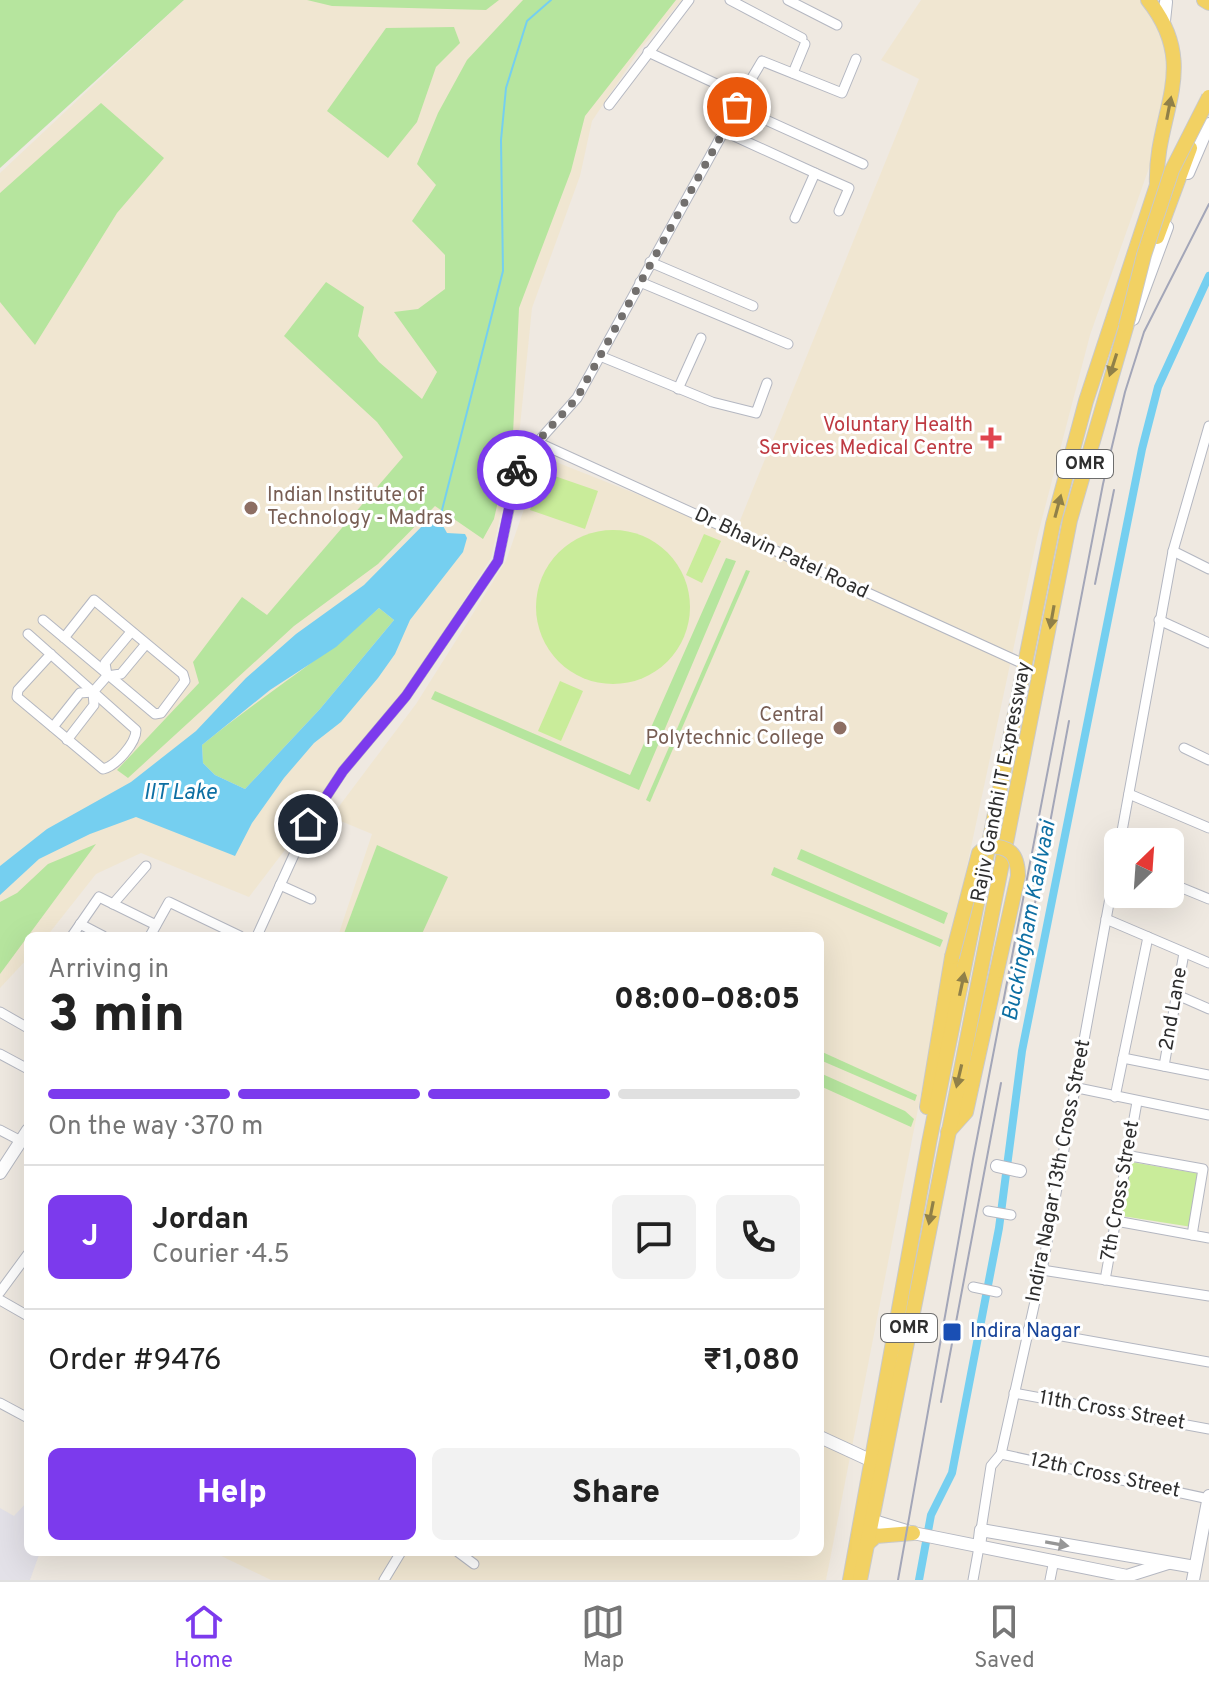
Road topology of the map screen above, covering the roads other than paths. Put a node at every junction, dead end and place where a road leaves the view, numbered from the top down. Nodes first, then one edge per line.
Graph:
1 (689, 0) edge
2 (730, 0) edge
3 (788, 0) edge
4 (1148, 0) edge
5 (1179, 0) edge
6 (1164, 1) edge
7 (1164, 21) junction
8 (837, 25) dead end
9 (648, 52) junction
10 (856, 59) dead end
11 (793, 73) junction
12 (1209, 97) edge
13 (738, 100) junction
14 (609, 105) dead end
15 (1209, 108) edge
16 (1209, 124) edge
17 (723, 131) junction
18 (1173, 148) dead end
19 (1188, 162) junction
20 (863, 164) dead end
21 (815, 173) junction
22 (839, 211) dead end
23 (795, 218) dead end
24 (650, 262) junction
25 (640, 282) junction
26 (753, 306) dead end
27 (1126, 326) junction
28 (701, 338) dead end
29 (788, 344) dead end
30 (600, 356) junction
31 (767, 383) dead end
32 (678, 389) junction
33 (1209, 426) edge
34 (1207, 438) edge
35 (537, 442) junction
36 (1173, 551) junction
37 (1209, 569) edge
38 (43, 620) dead end
39 (1159, 620) junction
40 (131, 632) junction
41 (28, 634) dead end
42 (64, 638) junction
43 (1209, 643) edge
44 (146, 644) junction
45 (51, 654) junction
46 (1026, 665) junction
47 (107, 676) junction
48 (93, 692) junction
49 (53, 727) junction
50 (67, 740) junction
51 (1184, 748) dead end
52 (1209, 760) edge
53 (1129, 794) junction
54 (1123, 828) edge
55 (1209, 828) edge
56 (146, 866) dead end
57 (280, 885) junction
58 (1184, 889) edge
59 (311, 899) dead end
60 (1209, 899) edge
61 (113, 904) junction
62 (1108, 908) edge
63 (1106, 919) junction
64 (80, 924) junction
65 (156, 925) junction
66 (75, 932) edge
67 (95, 932) edge
68 (152, 932) edge
69 (232, 932) edge
70 (259, 932) edge
71 (1148, 937) junction
72 (1184, 953) junction
73 (1209, 963) edge
74 (1175, 994) junction
75 (1209, 1009) edge
76 (0, 1012) edge
77 (24, 1026) edge
78 (0, 1054) edge
79 (1123, 1058) junction
80 (1164, 1066) junction
81 (24, 1067) edge
82 (1209, 1075) edge
83 (1073, 1087) junction
84 (1115, 1097) junction
85 (1137, 1102) junction
86 (1209, 1115) edge
87 (0, 1130) edge
88 (24, 1136) edge
89 (945, 1136) junction
90 (24, 1137) edge
91 (929, 1143) junction
92 (1125, 1155) junction
93 (997, 1166) dead end
94 (1020, 1171) dead end
95 (0, 1173) edge
96 (988, 1211) dead end
97 (1011, 1215) dead end
98 (1116, 1221) junction
99 (1192, 1235) junction
100 (1209, 1238) edge
101 (24, 1259) edge
102 (1042, 1270) junction
103 (1105, 1280) junction
104 (973, 1287) dead end
105 (0, 1292) edge
106 (997, 1292) dead end
107 (1209, 1296) edge
108 (0, 1300) edge
109 (24, 1314) edge
110 (1028, 1330) junction
111 (1209, 1362) edge
112 (1014, 1393) junction
113 (0, 1403) edge
114 (24, 1416) edge
115 (1209, 1429) edge
116 (824, 1439) edge
117 (1001, 1454) junction
118 (872, 1461) junction
119 (1209, 1498) edge
120 (867, 1518) junction
121 (981, 1530) junction
122 (913, 1533) junction
123 (867, 1544) junction
124 (979, 1547) junction
125 (399, 1556) edge
126 (463, 1556) edge
127 (1054, 1560) junction
128 (1168, 1563) junction
129 (474, 1564) dead end
130 (1194, 1574) edge
131 (1122, 1576) edge
132 (384, 1580) edge
133 (850, 1580) edge
134 (860, 1580) edge
135 (973, 1580) edge
136 (1050, 1580) edge

1 - 9 street
2 - 11 street
3 - 8 street
4 - 7 main road, Rajiv Gandhi IT Expressway / OMR
5 - 6 street
6 - 7 street
46 -> 7 main road, Rajiv Gandhi IT Expressway / OMR
9 - 13 street
9 - 14 street
10 - 11 street
11 - 13 street
12 - 27 main road, bridge
13 - 17 street
13 - 20 street
15 - 19 main road, Rajiv Gandhi IT Expressway / OMR
16 - 19 street, OMR
17 - 21 street
17 - 24 street
18 - 19 street
19 - 27 main road, Rajiv Gandhi IT Expressway / OMR
21 - 22 street
21 - 23 street
24 - 25 street
24 - 26 street
25 - 29 street
25 - 30 street
27 -> 89 main road, Rajiv Gandhi IT Expressway / OMR
28 - 32 street
30 - 32 street
30 - 35 street
31 - 32 street
33 - 34 street
34 - 36 street
35 - 46 street, Dr Bhavin Patel Road
35 - 57 street
36 - 37 street
36 - 39 street
38 - 42 street
39 - 43 street
39 - 53 street
40 - 42 street
40 - 44 street
40 - 47 street
41 - 45 street
42 - 47 street
44 - 47 street
44 - 47 street
45 - 48 street
45 - 49 street
91 -> 46 main road, Rajiv Gandhi IT Expressway / OMR
47 - 48 street
48 - 49 street
48 - 50 street
48 - 50 street
49 - 50 street
51 - 52 street
53 - 54 street
53 - 55 street
56 - 61 street
57 - 59 street
57 - 70 street
58 - 60 street
61 - 64 street
61 - 65 street
62 - 63 street, Indira Nagar 13th Cross Street
63 - 71 street
63 - 83 street, Indira Nagar 13th Cross Street
64 - 66 street
64 - 67 street
65 - 68 street
65 - 69 street
71 - 72 street
71 - 79 street
72 - 73 street
72 - 74 street, 2nd Lane
74 - 75 street
74 - 80 street, 2nd Lane
76 - 77 street
78 - 81 street
79 - 80 street
79 - 84 street
80 - 82 street
83 - 84 street
83 - 102 street, Indira Nagar 13th Cross Street
84 - 85 street
85 - 86 street
85 - 92 street, 7th Cross Street
87 - 88 street
89 - 91 main road, bridge
89 -> 120 main road, Rajiv Gandhi IT Expressway / OMR
90 - 95 street
91 - 118 main road, Rajiv Gandhi IT Expressway / OMR
92 - 98 street, 7th Cross Street
92 - 99 street
93 - 94 street
96 - 97 street
98 - 99 street
98 - 103 street, 7th Cross Street
99 - 100 street
101 - 105 street
102 - 103 street
102 - 110 street, Indira Nagar 13th Cross Street
103 - 107 street
104 - 106 street
108 - 109 street
110 - 111 street
110 - 112 street, Indira Nagar 13th Cross Street
112 - 115 street, 11th Cross Street
112 - 117 street, Indira Nagar 13th Cross Street
113 - 114 street
116 - 118 street
117 - 119 street, 12th Cross Street
117 - 121 street, Indira Nagar 13th Cross Street
118 - 120 main road, Rajiv Gandhi IT Expressway / OMR
119 - 130 street
120 - 122 street
120 - 123 main road, Rajiv Gandhi IT Expressway / OMR
120 - 133 main road, Rajiv Gandhi IT Expressway / OMR
121 - 124 street
121 -> 128 street
122 - 123 main road
122 - 124 street
123 - 134 main road, Rajiv Gandhi IT Expressway / OMR
124 - 127 street
124 - 135 street
125 - 132 street
126 - 129 street
127 - 131 street
127 - 136 street
128 - 130 street
128 - 131 street

